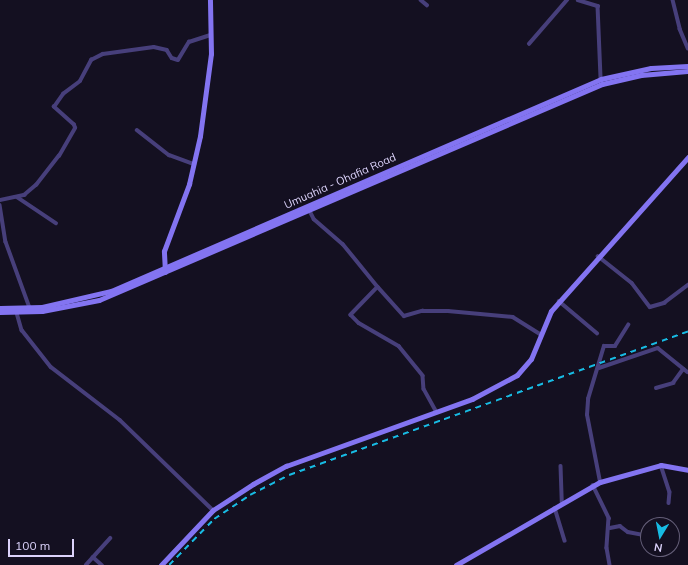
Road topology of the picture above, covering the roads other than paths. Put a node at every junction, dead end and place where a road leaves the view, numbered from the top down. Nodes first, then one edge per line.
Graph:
1 (210, 0) edge
2 (421, 0) edge
3 (567, 0) edge
4 (578, 0) edge
5 (598, 0) edge
6 (672, 0) edge
7 (427, 4) dead end
8 (597, 4) junction
9 (212, 35) junction
10 (528, 44) dead end
11 (688, 48) edge
12 (688, 66) edge
13 (688, 71) edge
14 (601, 80) junction
15 (580, 91) junction
16 (137, 130) dead end
17 (688, 157) edge
18 (194, 164) junction
19 (17, 197) junction
20 (0, 200) edge
21 (0, 205) edge
22 (310, 212) junction
23 (56, 223) dead end
24 (598, 256) junction
25 (164, 271) junction
26 (688, 285) edge
27 (378, 287) junction
28 (559, 301) junction
29 (0, 308) edge
30 (30, 308) junction
31 (0, 312) edge
32 (17, 313) junction
33 (628, 325) dead end
34 (597, 333) dead end
35 (540, 334) junction
36 (599, 368) junction
37 (683, 369) junction
38 (688, 372) edge
39 (656, 388) dead end
40 (436, 411) junction
41 (661, 465) junction
42 (561, 466) dead end
43 (688, 470) edge
44 (600, 482) junction
45 (593, 485) junction
46 (669, 503) dead end
47 (562, 504) junction
48 (555, 508) junction
49 (213, 510) junction
50 (610, 528) junction
51 (640, 534) edge
52 (110, 538) dead end
53 (565, 540) dead end
54 (93, 557) junction
55 (86, 565) edge
56 (102, 565) edge
57 (161, 565) edge
58 (456, 565) edge
59 (610, 565) edge

1 - 9 main road
2 - 7 street
3 - 10 street
4 - 8 street
5 - 8 street
6 - 11 street
8 - 14 street
9 - 18 main road
9 - 19 street
12 - 14 main road, Umuahia - Ohafia Road
13 - 15 main road, Umuahia - Ohafia Road
14 - 15 main road, Umuahia - Ohafia Road
15 - 22 main road, Umuahia - Ohafia Road
15 - 25 main road, Umuahia - Ohafia Road
16 - 18 street
17 - 24 main road
18 - 25 main road
19 - 20 street
19 - 23 street
21 - 30 street
22 - 25 main road, Umuahia - Ohafia Road
22 - 27 street
24 - 26 street
24 - 28 main road
25 - 30 main road, Umuahia - Ohafia Road
25 - 32 main road, Umuahia - Ohafia Road
27 - 35 street
27 - 40 street
28 - 34 street
28 - 35 main road
29 - 30 main road, Umuahia - Ohafia Road
31 - 32 main road, Umuahia - Ohafia Road
32 - 49 street
33 - 36 street
35 - 40 main road
36 - 37 street
36 - 44 street
37 - 38 street
37 - 39 street
40 - 49 main road
41 - 43 main road
41 - 44 main road
41 - 46 street
42 - 47 street
44 - 45 main road
45 - 47 main road
45 - 50 street
47 - 48 main road
48 - 53 street
48 - 58 main road
49 - 57 main road
50 - 51 street
50 - 59 street
52 - 54 street
54 - 55 street
54 - 56 street

